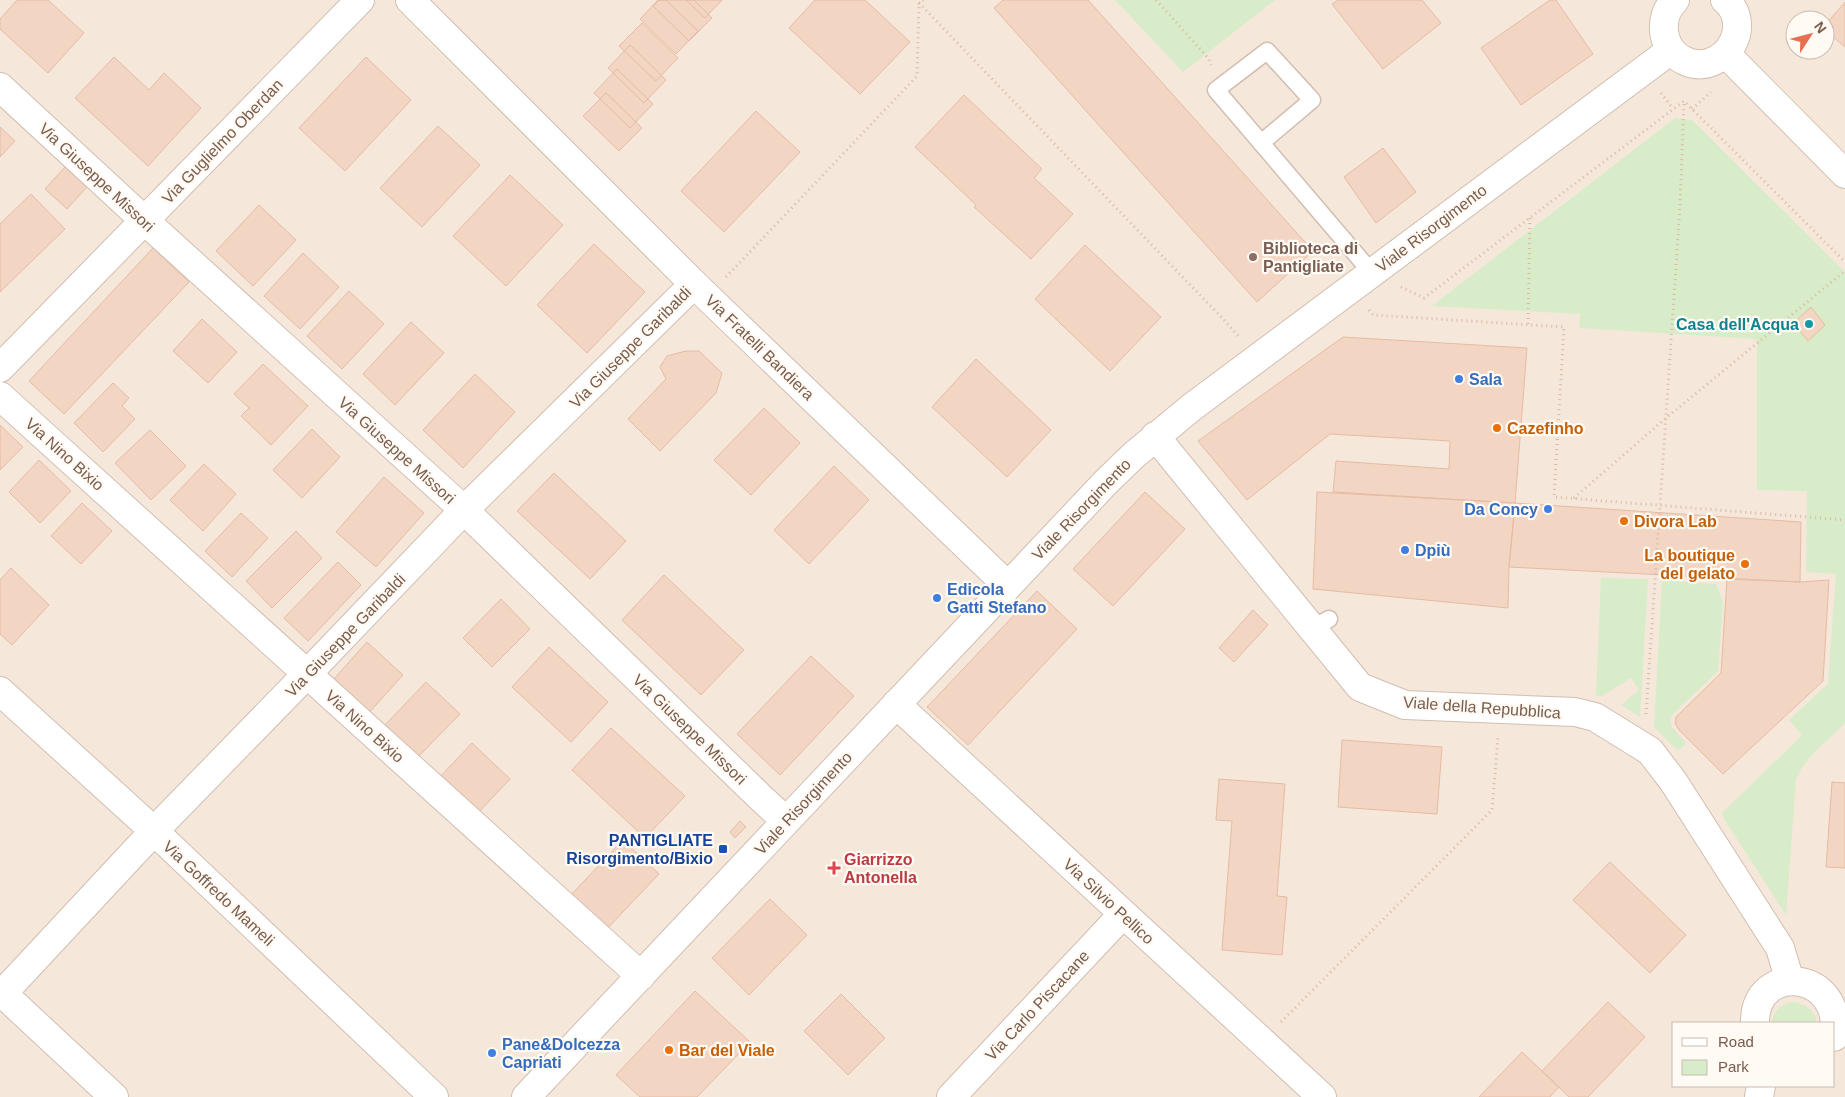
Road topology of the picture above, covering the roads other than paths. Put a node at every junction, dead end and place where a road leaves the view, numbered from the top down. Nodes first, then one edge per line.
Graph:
1 (360, 0) edge
2 (410, 0) edge
3 (1673, 0) edge
4 (1729, 1) edge
5 (1671, 50) junction
6 (1726, 54) junction
7 (0, 87) edge
8 (1261, 142) junction
9 (1845, 174) edge
10 (144, 221) junction
11 (1372, 273) junction
12 (701, 290) junction
13 (0, 368) edge
14 (0, 396) edge
15 (1155, 436) junction
16 (464, 510) junction
17 (1007, 585) junction
18 (307, 674) junction
19 (0, 691) edge
20 (896, 704) junction
21 (786, 821) junction
22 (154, 831) junction
23 (1123, 914) junction
24 (640, 976) junction
25 (1790, 981) junction
26 (1, 992) edge
27 (1840, 1010) edge
28 (1755, 1022) edge
29 (1835, 1033) edge
30 (114, 1097) edge
31 (434, 1097) edge
32 (526, 1097) edge
33 (951, 1097) edge
34 (1322, 1097) edge

1 - 10 street, Via Guglielmo Oberdan
2 - 12 street, Via Fratelli Bandiera
3 - 5 street
4 - 6 street
5 - 6 street
5 - 11 street, Viale Risorgimento
6 - 9 street
7 - 10 street, Via Giuseppe Missori
8 - 8 lane
8 - 11 lane
10 - 13 street, Via Guglielmo Oberdan
10 - 16 street, Via Giuseppe Missori
11 - 15 street, Viale Risorgimento
12 - 16 street, Via Giuseppe Garibaldi
12 - 17 street, Via Fratelli Bandiera
14 - 18 street, Via Nino Bixio
15 - 17 street, Viale Risorgimento
15 - 25 street, Viale della Repubblica
16 - 18 street, Via Giuseppe Garibaldi
16 - 21 street, Via Giuseppe Missori
17 - 20 street, Viale Risorgimento
18 - 22 street, Via Giuseppe Garibaldi
18 - 24 street, Via Nino Bixio
19 - 22 street, Via Goffredo Mameli
20 - 21 street, Viale Risorgimento
20 - 23 street, Via Silvio Pellico
21 - 24 street, Viale Risorgimento
22 - 26 street, Via Giuseppe Garibaldi
22 - 31 street, Via Goffredo Mameli
23 - 33 street, Via Carlo Piscacane
23 - 34 street, Via Silvio Pellico
24 - 32 street, Viale Risorgimento
25 - 27 street
25 - 28 street
26 - 30 street
27 - 29 street

